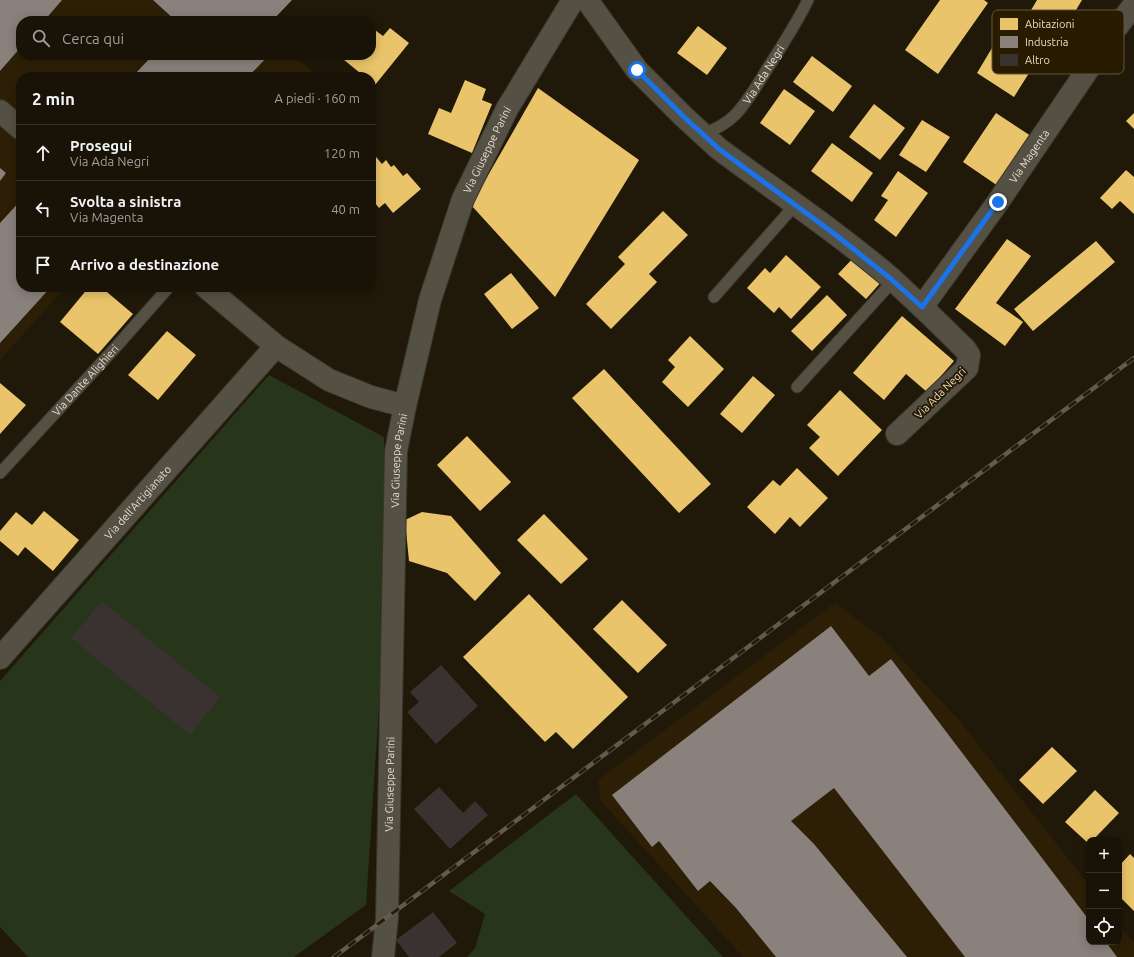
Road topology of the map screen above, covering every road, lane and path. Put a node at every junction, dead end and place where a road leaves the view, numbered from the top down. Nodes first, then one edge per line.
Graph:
1 (573, 0) edge
2 (587, 0) edge
3 (808, 0) edge
4 (1134, 5) edge
5 (1124, 18) edge
6 (1085, 74) edge
7 (0, 111) edge
8 (16, 125) edge
9 (702, 134) junction
10 (795, 205) junction
11 (893, 281) junction
12 (165, 292) edge
13 (212, 292) edge
14 (714, 297) dead end
15 (922, 307) junction
16 (276, 346) junction
17 (797, 387) dead end
18 (405, 406) junction
19 (897, 434) dead end
20 (0, 473) edge
21 (0, 658) edge
22 (383, 957) edge

1 - 18 street, Via Giuseppe Parini
2 - 9 street, Via Ada Negri
3 - 9 lane, Via Ada Negri
4 - 5 street, Via Magenta
6 - 15 street, Via Magenta
7 - 8 street
9 - 10 street, Via Ada Negri
10 - 11 street, Via Ada Negri
10 - 14 lane
11 - 15 street, Via Ada Negri
11 - 17 lane
12 - 20 lane, Via Dante Alighieri
13 - 16 street
15 - 19 street, Via Ada Negri
16 - 18 street
16 - 21 street, Via dell'Artigianato
18 - 22 street, Via Giuseppe Parini

